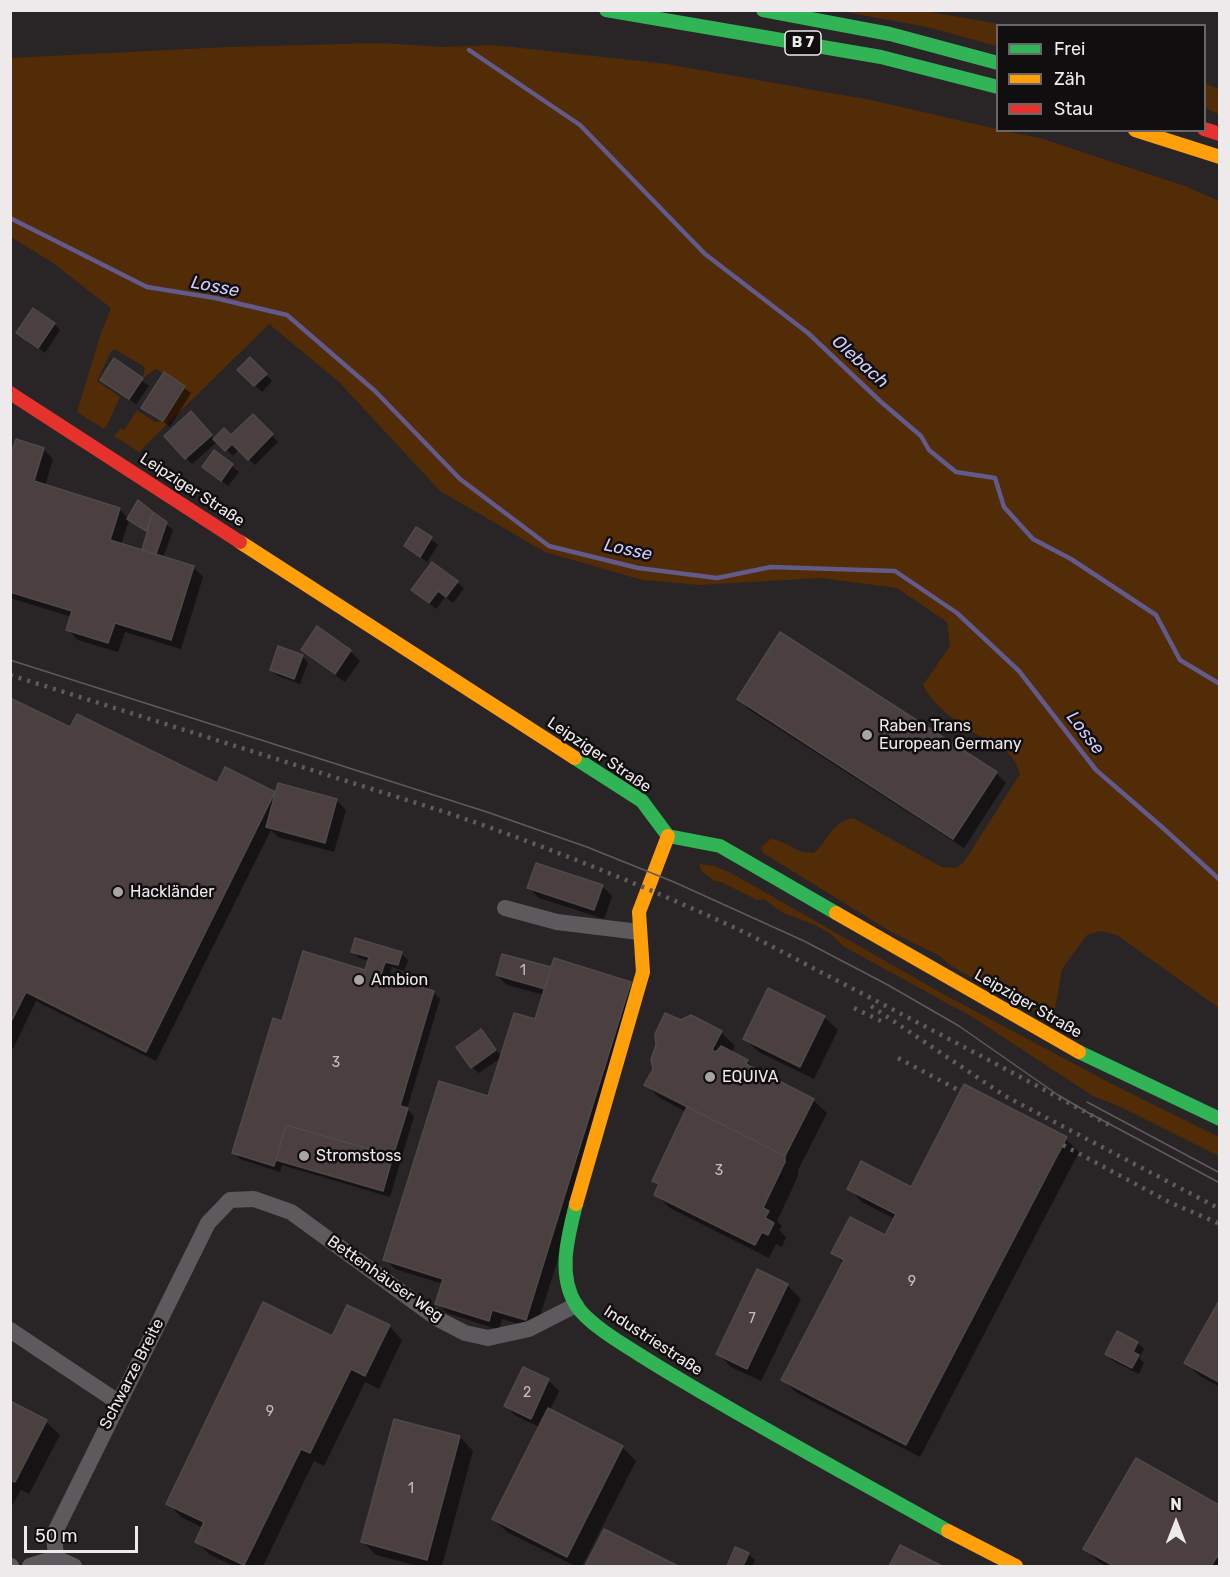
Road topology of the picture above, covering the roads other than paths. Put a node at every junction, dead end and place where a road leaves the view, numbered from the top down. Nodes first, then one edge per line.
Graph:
1 (606, 10) edge
2 (763, 10) edge
3 (996, 62) edge
4 (996, 86) edge
5 (1141, 132) edge
6 (1220, 157) edge
7 (10, 393) edge
8 (668, 836) junction
9 (505, 908) dead end
10 (639, 932) junction
11 (1220, 1119) edge
12 (230, 1200) joint
13 (576, 1305) junction
14 (10, 1330) edge
15 (118, 1402) junction
16 (56, 1558) junction
17 (30, 1566) edge
18 (74, 1566) edge
19 (1016, 1566) edge

1 - 4 main road, B 7
2 - 3 main road, B 7
5 - 6 main road
7 - 8 main road, Leipziger Straße
8 - 10 main road, Industriestraße
8 - 11 main road, Leipziger Straße
9 - 10 street
10 - 13 main road, Industriestraße
12 - 13 street, Bettenhäuser Weg
12 - 15 street, Schwarze Breite
13 - 19 main road, Industriestraße
14 - 15 street
15 - 16 street, Schwarze Breite
16 - 17 street
16 - 18 street

